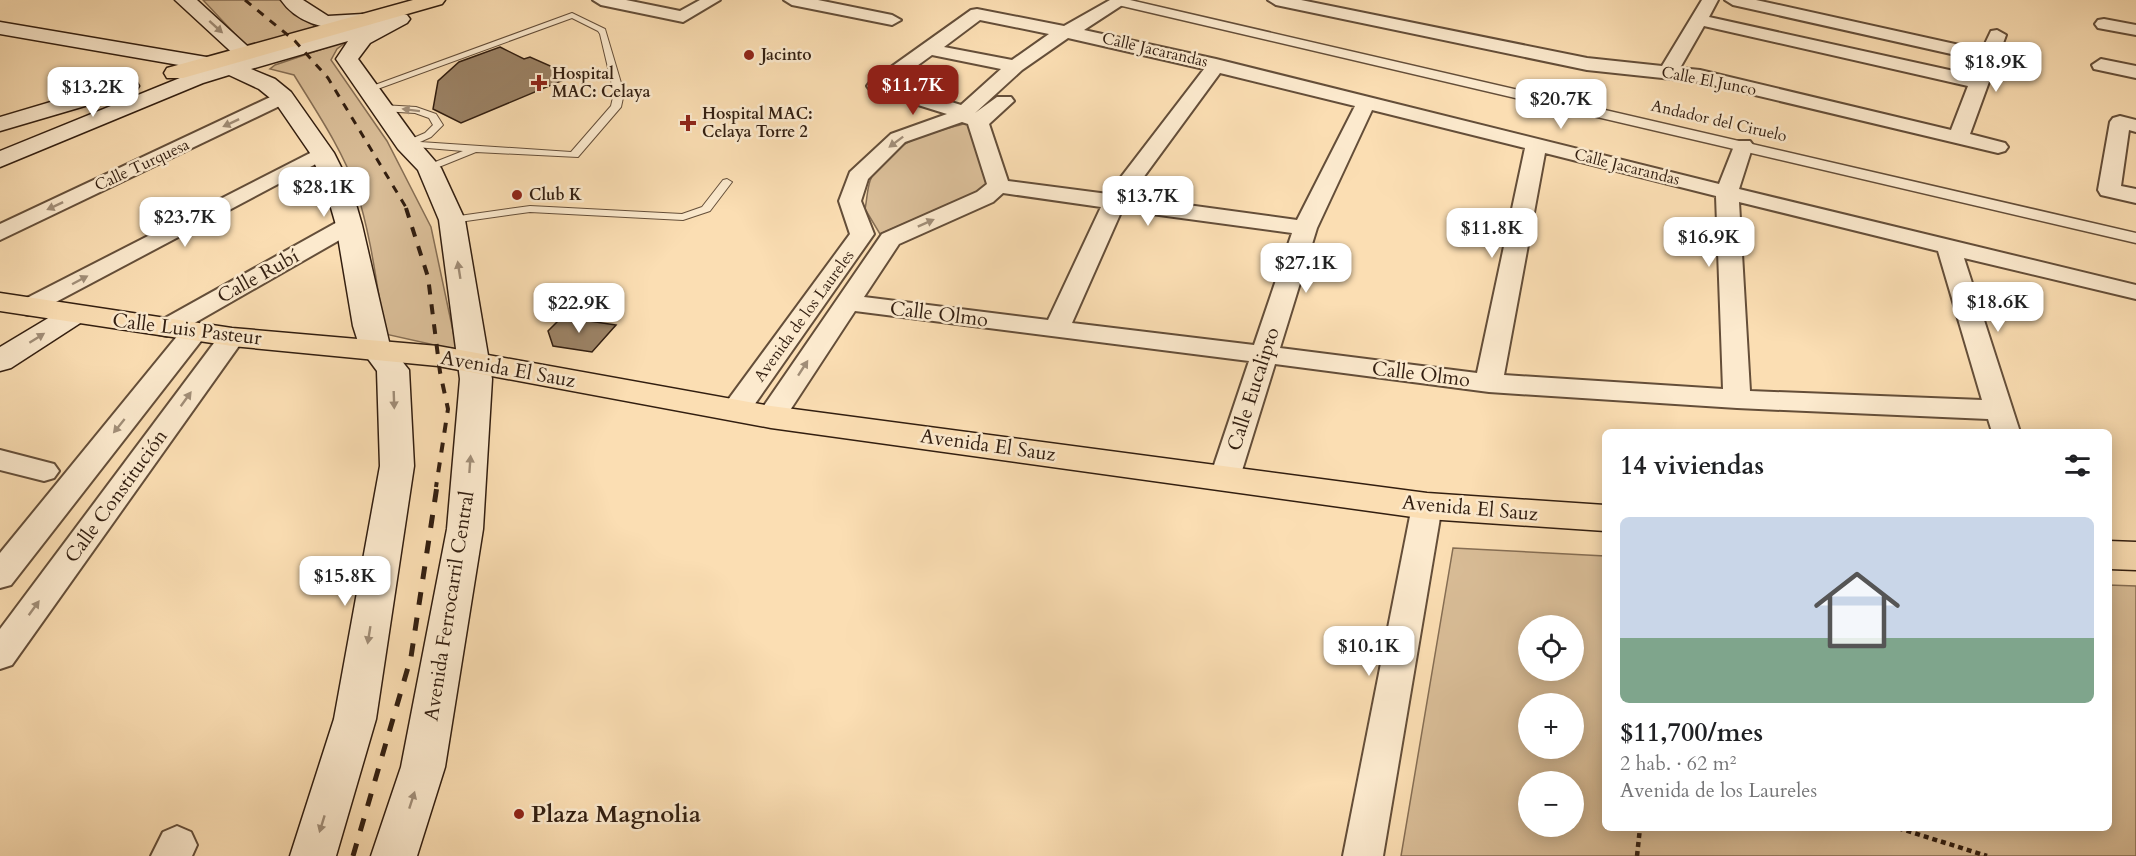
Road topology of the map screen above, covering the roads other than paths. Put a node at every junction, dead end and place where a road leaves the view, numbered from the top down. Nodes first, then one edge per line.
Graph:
1 (185, 0) edge
2 (291, 0) edge
3 (601, 0) edge
4 (712, 0) edge
5 (792, 0) edge
6 (855, 0) edge
7 (1118, 0) edge
8 (1276, 0) edge
9 (1710, 0) edge
10 (1733, 0) edge
11 (444, 2) edge
12 (838, 9) junction
13 (407, 10) edge
14 (368, 20) junction
15 (892, 20) dead end
16 (1699, 20) junction
17 (2104, 24) dead end
18 (0, 28) edge
19 (1078, 29) junction
20 (2136, 30) edge
21 (1997, 36) dead end
22 (0, 40) edge
23 (928, 49) junction
24 (1990, 57) junction
25 (239, 61) junction
26 (1216, 65) junction
27 (2101, 65) dead end
28 (1015, 66) junction
29 (193, 71) junction
30 (1669, 71) junction
31 (2136, 72) edge
32 (1980, 83) junction
33 (275, 91) junction
34 (376, 99) junction
35 (1366, 103) junction
36 (970, 119) junction
37 (2, 122) edge
38 (2136, 126) edge
39 (1958, 138) junction
40 (407, 144) junction
41 (1536, 144) junction
42 (1743, 145) junction
43 (1998, 147) dead end
44 (483, 148) junction
45 (322, 153) junction
46 (0, 160) edge
47 (429, 168) junction
48 (727, 182) dead end
49 (998, 186) junction
50 (1727, 191) junction
51 (2136, 196) edge
52 (1114, 202) junction
53 (452, 220) junction
54 (350, 225) junction
55 (1305, 228) junction
56 (0, 232) edge
57 (2136, 238) edge
58 (1948, 248) junction
59 (2136, 292) edge
60 (846, 302) junction
61 (14, 304) edge
62 (75, 314) junction
63 (1057, 328) junction
64 (181, 330) junction
65 (232, 337) junction
66 (375, 348) junction
67 (1263, 355) junction
68 (0, 361) edge
69 (474, 362) junction
70 (1489, 383) junction
71 (1737, 399) junction
72 (735, 411) junction
73 (771, 417) junction
74 (2003, 421) edge
75 (0, 460) edge
76 (44, 471) dead end
77 (1225, 477) junction
78 (1427, 506) junction
79 (1602, 518) edge
80 (2112, 555) edge
81 (2136, 556) edge
82 (0, 576) edge
83 (0, 655) edge
84 (313, 856) edge
85 (394, 856) edge
86 (1363, 856) edge

1 -> 25 main road
2 - 14 main road
3 - 4 street
5 - 12 street
6 - 12 street
7 - 19 street, Avenida de los Laureles
7 - 42 street, Andador del Ciruelo
8 - 30 street, Calle El Junco
9 - 16 street
10 - 24 street
11 - 13 main road
12 - 15 street
13 - 14 main road
13 - 25 main road
13 - 34 main road, Avenida Ferrocarril Central
14 - 25 main road
16 - 30 street
16 - 32 street
17 - 20 street
18 - 29 main road
19 - 23 street, Calle Jacarandas
19 - 26 street, Calle Jacarandas
19 - 28 street, Avenida de los Laureles
19 - 36 street, Avenida de los Laureles
21 - 24 street
22 - 29 main road
23 - 28 street
23 - 36 street
24 - 32 street
25 - 29 main road
25 - 33 main road
26 - 35 street, Calle Jacarandas
26 - 52 street
27 - 31 street
28 - 36 street, Avenida de los Laureles
29 - 33 main road
29 - 37 main road
29 - 46 main road
30 - 39 street, Calle El Junco
32 - 39 street
33 - 45 main road
33 -> 56 street, Calle Turquesa
40 -> 34 main road, Avenida Ferrocarril Central
34 - 44 lane
35 - 41 street, Calle Jacarandas
35 - 55 street, Calle Eucalipto
36 - 49 street
36 -> 72 street, Avenida de los Laureles
38 - 51 street
39 - 43 street, Calle El Junco
40 - 44 lane
40 - 47 main road, Avenida Ferrocarril Central
41 - 50 street, Calle Jacarandas
41 - 70 street
42 - 50 street
42 - 57 street, Andador del Ciruelo
44 - 47 lane
45 - 54 main road
61 -> 45 street
47 - 53 main road, Avenida Ferrocarril Central
48 - 53 lane
49 - 52 street
60 -> 49 street, Avenida de los Laureles
50 - 58 street, Calle Jacarandas
50 - 71 street
52 - 55 street
52 - 63 street
69 -> 53 main road, Avenida Ferrocarril Central
54 - 64 street, Calle Rubí
54 - 66 main road
55 - 67 street, Calle Eucalipto
58 - 59 street, Calle Jacarandas
58 - 74 street
60 - 63 street, Calle Olmo
73 -> 60 street, Avenida de los Laureles
61 - 62 main road, Calle Luis Pasteur
62 - 64 main road, Calle Luis Pasteur
68 -> 62 main road
63 - 67 street, Calle Olmo
64 - 65 main road, Calle Luis Pasteur
64 -> 82 street, Calle Constitución
65 - 66 main road, Calle Luis Pasteur
83 -> 65 street, Calle Constitución
66 - 69 main road, Avenida El Sauz
66 -> 84 main road
67 - 70 street, Calle Olmo
67 - 77 street, Calle Eucalipto
69 - 72 main road, Avenida El Sauz
85 -> 69 main road, Avenida Ferrocarril Central
70 - 71 street, Calle Olmo
71 - 74 street, Calle Olmo
72 - 73 main road, Avenida El Sauz
73 - 77 main road, Avenida El Sauz
75 - 76 street
77 - 78 main road, Avenida El Sauz
78 - 79 main road, Avenida El Sauz
78 - 86 street
80 - 81 main road

